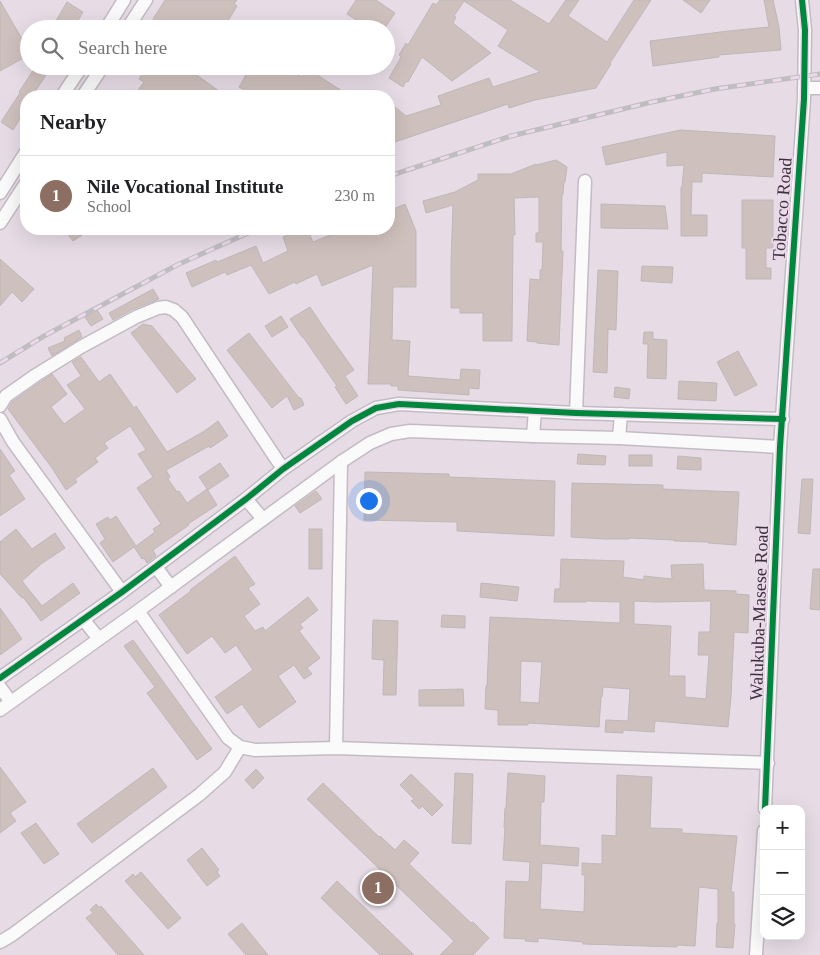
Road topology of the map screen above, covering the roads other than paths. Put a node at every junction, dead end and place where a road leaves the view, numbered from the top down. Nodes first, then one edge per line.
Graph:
1 (124, 0) edge
2 (146, 0) edge
3 (802, 0) edge
4 (112, 20) edge
5 (133, 20) edge
6 (76, 75) edge
7 (97, 75) edge
8 (804, 88) junction
9 (820, 88) edge
10 (66, 90) edge
11 (87, 90) edge
12 (20, 161) edge
13 (585, 181) dead end
14 (20, 192) edge
15 (0, 193) edge
16 (0, 223) edge
17 (0, 406) edge
18 (534, 411) junction
19 (576, 413) junction
20 (621, 414) junction
21 (0, 419) edge
22 (783, 419) junction
23 (533, 436) junction
24 (619, 438) junction
25 (780, 447) junction
26 (341, 462) junction
27 (283, 469) junction
28 (246, 499) junction
29 (263, 520) junction
30 (156, 567) junction
31 (171, 587) junction
32 (122, 592) junction
33 (138, 611) junction
34 (83, 619) junction
35 (99, 639) junction
36 (0, 678) edge
37 (0, 687) edge
38 (12, 702) junction
39 (0, 710) edge
40 (240, 747) junction
41 (336, 748) junction
42 (768, 762) junction
43 (765, 805) edge
44 (763, 850) edge
45 (0, 942) edge
46 (756, 955) edge

1 - 4 street
2 - 5 street
3 - 8 street, Tobacco Road
6 - 10 street
7 - 11 street
8 - 9 street
8 - 22 street, Tobacco Road
12 - 15 street
13 - 19 street
14 - 16 street
17 - 27 street
18 - 19 street
18 - 23 street
18 - 27 street
19 - 20 street
20 - 22 street
20 - 24 street
21 - 32 street
22 - 25 street, Walukuba-Masese Road
23 - 24 street
23 - 26 street
24 - 25 street
25 - 42 street, Walukuba-Masese Road
26 - 29 street
26 - 41 street
27 - 28 street
28 - 29 street
28 - 30 street
29 - 31 street
30 - 31 street
30 - 32 street
31 - 33 street
32 - 34 street
33 - 35 street
33 - 40 street
34 - 35 street
34 - 36 street
35 - 38 street
37 - 38 street
38 - 39 street
40 - 41 street
40 - 45 street
41 - 42 street
42 - 43 street, Walukuba-Masese Road
44 - 46 street

